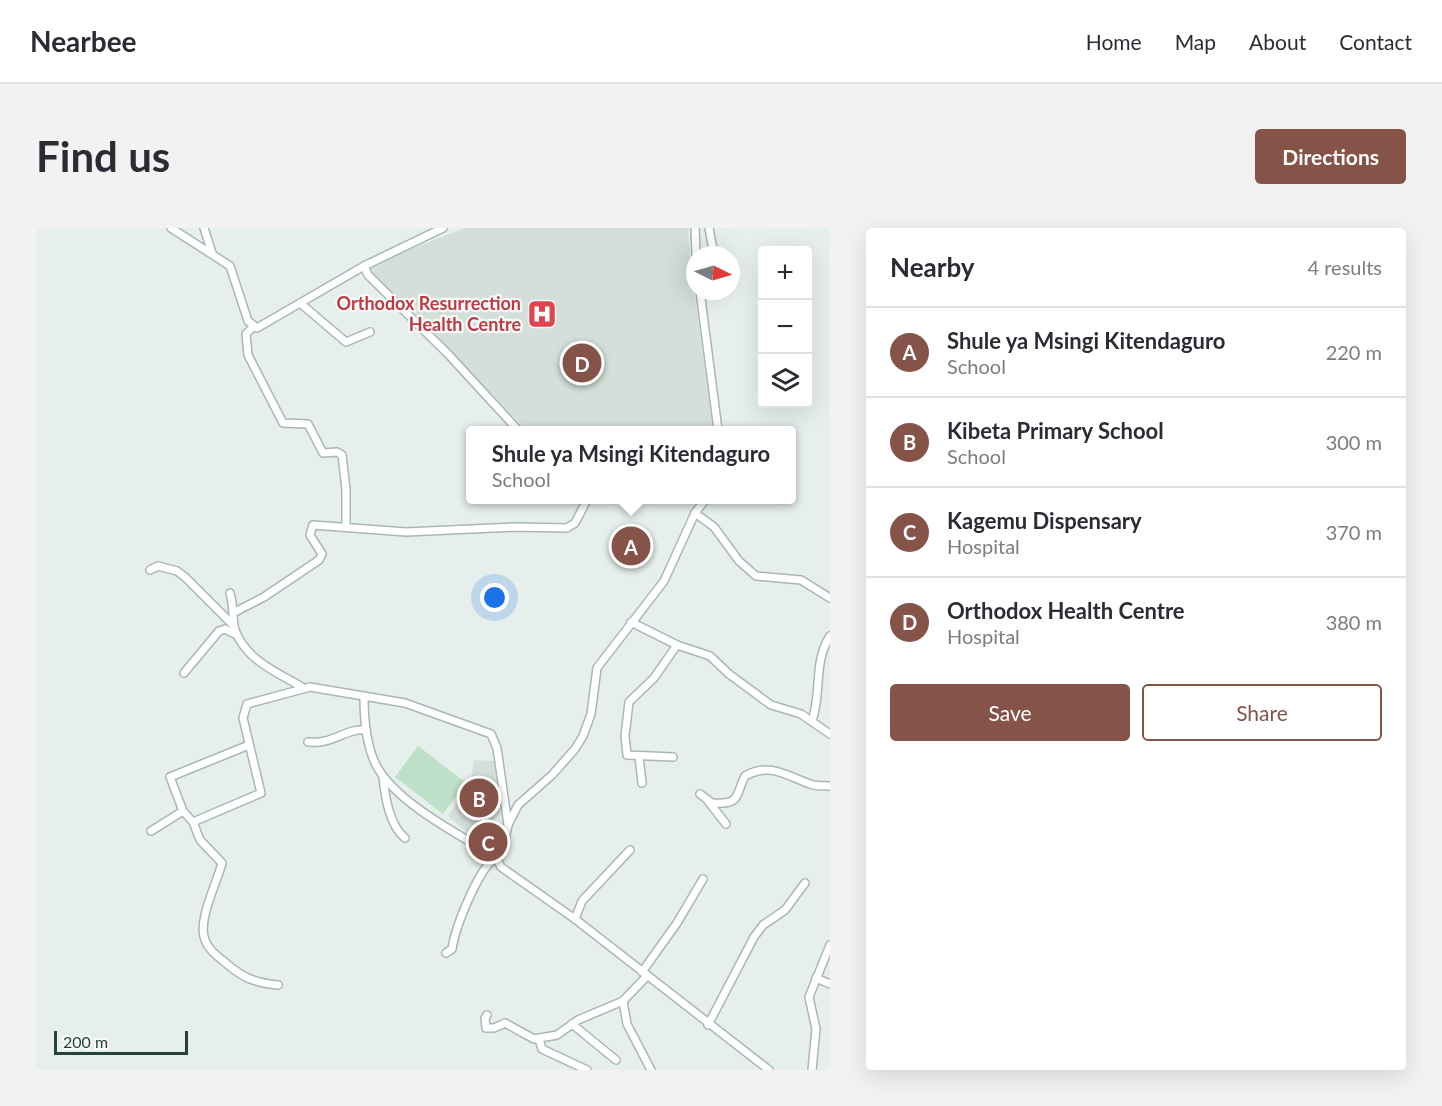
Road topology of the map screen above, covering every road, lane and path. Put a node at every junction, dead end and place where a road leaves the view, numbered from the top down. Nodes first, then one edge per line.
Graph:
1 (171, 228) edge
2 (204, 228) edge
3 (443, 228) edge
4 (695, 228) edge
5 (709, 228) edge
6 (696, 246) edge
7 (712, 246) edge
8 (212, 253) junction
9 (364, 266) junction
10 (701, 300) edge
11 (300, 303) junction
12 (253, 327) junction
13 (370, 332) dead end
14 (514, 426) edge
15 (717, 426) edge
16 (585, 504) edge
17 (702, 504) edge
18 (695, 513) junction
19 (346, 527) junction
20 (150, 570) dead end
21 (230, 593) dead end
22 (830, 598) edge
23 (235, 612) junction
24 (631, 622) junction
25 (235, 627) junction
26 (239, 636) junction
27 (830, 636) edge
28 (677, 645) junction
29 (184, 673) dead end
30 (302, 687) junction
31 (364, 697) junction
32 (813, 721) junction
33 (366, 730) junction
34 (830, 734) edge
35 (308, 742) dead end
36 (249, 746) junction
37 (639, 756) junction
38 (673, 757) dead end
39 (383, 776) junction
40 (642, 783) dead end
41 (830, 786) edge
42 (700, 794) dead end
43 (708, 801) junction
44 (183, 811) junction
45 (193, 822) junction
46 (726, 824) dead end
47 (508, 825) junction
48 (151, 831) dead end
49 (405, 838) dead end
50 (630, 850) dead end
51 (496, 857) junction
52 (703, 879) dead end
53 (805, 883) dead end
54 (575, 919) junction
55 (830, 948) edge
56 (446, 953) dead end
57 (644, 974) junction
58 (816, 978) junction
59 (830, 984) edge
60 (278, 985) dead end
61 (623, 1000) junction
62 (487, 1015) dead end
63 (572, 1024) junction
64 (708, 1025) junction
65 (539, 1039) junction
66 (616, 1060) dead end
67 (587, 1070) edge
68 (651, 1070) edge
69 (769, 1070) edge
70 (812, 1070) edge

1 - 8 street
2 - 8 street
3 - 9 street
4 - 6 street
5 - 7 street
8 - 12 street
9 - 11 street
9 - 14 street
10 - 15 street
11 - 12 street
11 - 13 street
12 - 19 street
16 - 19 street
17 - 18 street
18 - 22 street
18 - 24 street
19 - 23 street
20 - 25 street
21 - 23 street
23 - 25 street
24 - 28 street
24 - 47 street
25 - 26 street
26 - 29 street
26 - 30 street
27 - 32 street
28 - 32 street
28 - 37 street
30 - 31 street
30 - 36 street
31 - 33 street
31 - 47 street
32 - 34 street
33 - 35 street
33 - 39 street
36 - 44 street
36 - 45 street
37 - 38 street
37 - 40 street
39 - 49 street
39 - 51 street
41 - 43 street
42 - 43 street
43 - 46 street
44 - 45 street
44 - 48 street
45 - 60 street
47 - 51 street
50 - 54 street
51 - 54 street
51 - 56 street
52 - 57 street
53 - 64 street
54 - 57 street
55 - 58 street
57 - 61 street
57 - 64 street
58 - 59 street
58 - 70 street
61 - 63 street
61 - 68 street
62 - 65 street
63 - 65 street
63 - 66 street
64 - 69 street
65 - 67 street

